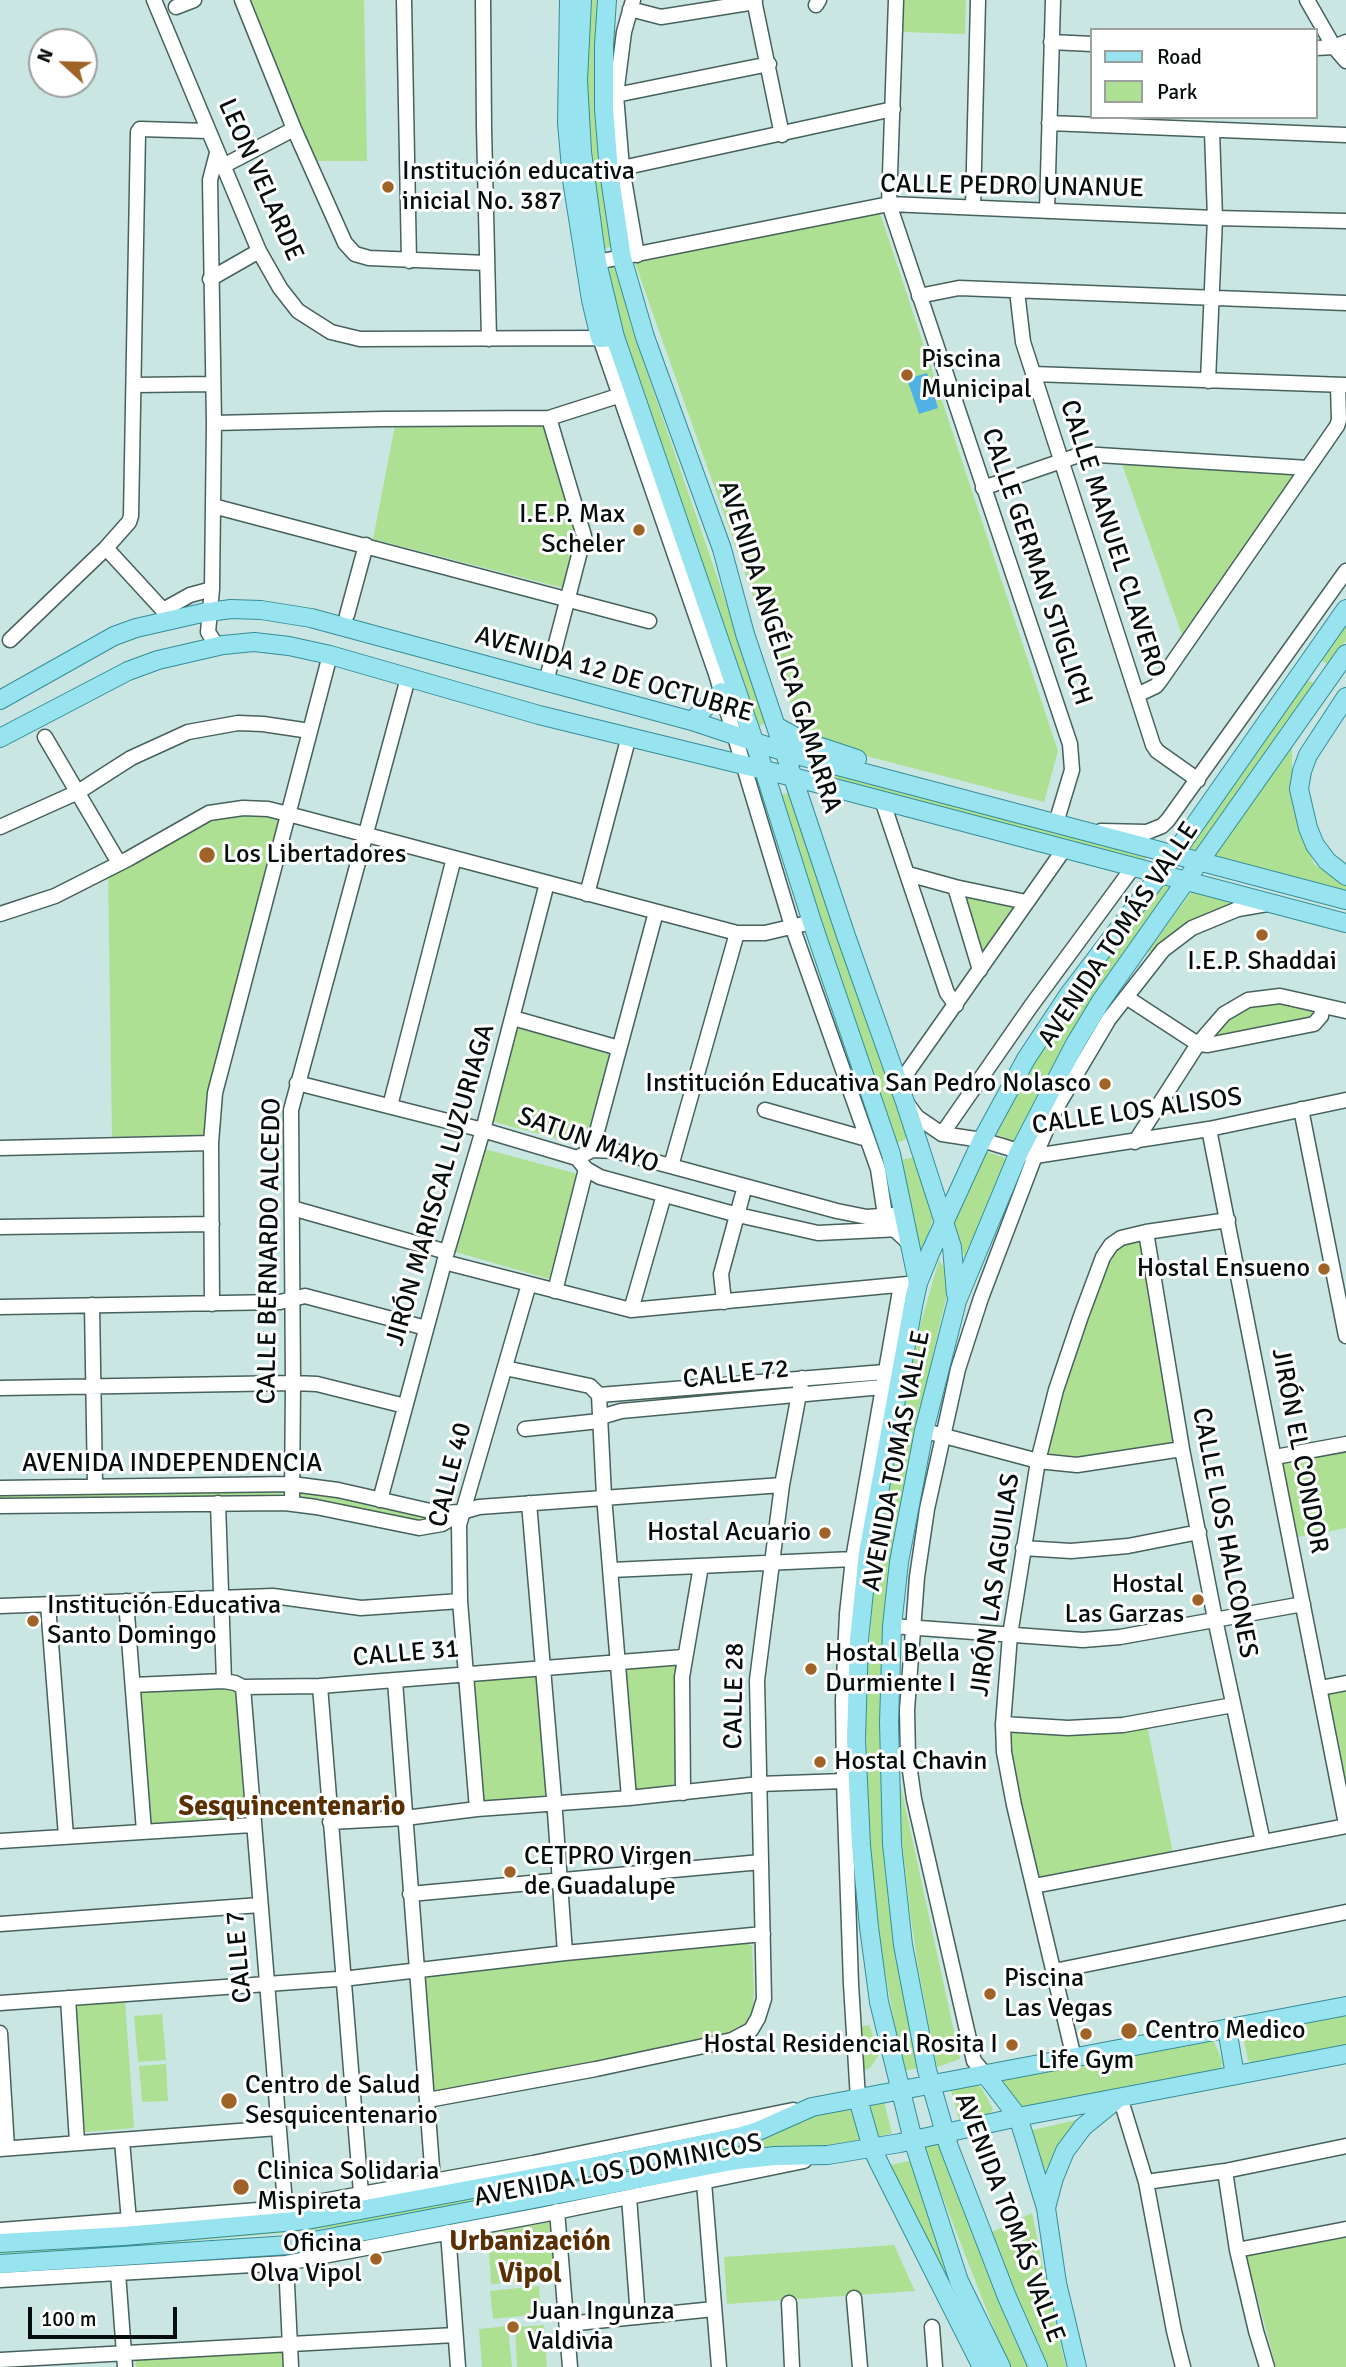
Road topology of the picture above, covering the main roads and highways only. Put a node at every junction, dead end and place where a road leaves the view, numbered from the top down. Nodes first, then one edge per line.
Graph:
1 (569, 0) edge
2 (583, 0) edge
3 (607, 0) edge
4 (603, 80) junction
5 (604, 109) junction
6 (607, 338) junction
7 (1346, 609) edge
8 (1346, 654) edge
9 (1307, 665) junction
10 (1328, 680) junction
11 (721, 692) road end
12 (1346, 695) edge
13 (0, 700) edge
14 (692, 721) junction
15 (776, 726) junction
16 (0, 738) edge
17 (754, 742) junction
18 (785, 752) junction
19 (764, 770) junction
20 (793, 777) junction
21 (1008, 811) junction
22 (1174, 854) junction
23 (1200, 861) junction
24 (1161, 873) junction
25 (1346, 876) edge
26 (1187, 880) junction
27 (1278, 882) junction
28 (1346, 900) edge
29 (1272, 903) junction
30 (1346, 923) edge
31 (943, 1224) junction
32 (910, 1284) junction
33 (957, 1301) junction
34 (1346, 2006) edge
35 (1227, 2029) junction
36 (1346, 2054) edge
37 (985, 2074) junction
38 (1235, 2075) junction
39 (931, 2085) junction
40 (901, 2090) junction
41 (1119, 2098) junction
42 (858, 2099) junction
43 (1018, 2117) junction
44 (945, 2134) junction
45 (914, 2140) junction
46 (872, 2148) junction
47 (1046, 2208) junction
48 (0, 2243) edge
49 (0, 2264) edge
50 (982, 2367) edge
51 (1001, 2367) edge
52 (1038, 2367) edge
53 (1077, 2367) edge

1 - 6 main road, AVENIDA ANGÉLICA GAMARRA
2 - 6 main road, AVENIDA ANGÉLICA GAMARRA
3 - 4 main road, AVENIDA ANGÉLICA GAMARRA
4 - 5 main road, AVENIDA ANGÉLICA GAMARRA
4 - 5 main road
5 - 15 main road, AVENIDA ANGÉLICA GAMARRA
6 - 17 main road, AVENIDA ANGÉLICA GAMARRA
7 - 9 main road, AVENIDA TOMÁS VALLE
8 - 10 main road, AVENIDA TOMÁS VALLE
9 - 10 main road
9 - 22 main road, AVENIDA TOMÁS VALLE
10 - 12 main road
10 - 23 main road, AVENIDA TOMÁS VALLE
11 - 14 main road
12 - 25 main road
13 - 14 main road, AVENIDA 12 DE OCTUBRE
14 - 17 main road, AVENIDA 12 DE OCTUBRE
15 - 18 main road, AVENIDA ANGÉLICA GAMARRA
15 - 21 main road
16 - 19 main road, AVENIDA 12 DE OCTUBRE
17 - 18 main road, AVENIDA 12 DE OCTUBRE
17 - 19 main road, AVENIDA ANGÉLICA GAMARRA
18 - 20 main road, AVENIDA ANGÉLICA GAMARRA
18 - 21 main road, AVENIDA 12 DE OCTUBRE
19 - 20 main road, AVENIDA 12 DE OCTUBRE
19 - 32 main road, AVENIDA ANGÉLICA GAMARRA
20 - 24 main road, AVENIDA 12 DE OCTUBRE
20 - 31 main road, AVENIDA ANGÉLICA GAMARRA
21 - 22 main road, AVENIDA 12 DE OCTUBRE
22 - 23 main road, AVENIDA 12 DE OCTUBRE
22 - 24 main road, AVENIDA TOMÁS VALLE
23 - 26 main road, AVENIDA TOMÁS VALLE
23 - 27 main road, AVENIDA 12 DE OCTUBRE
24 - 26 main road, AVENIDA 12 DE OCTUBRE
24 - 31 main road, AVENIDA TOMÁS VALLE
26 - 29 main road, AVENIDA 12 DE OCTUBRE
26 - 33 main road, AVENIDA TOMÁS VALLE
27 - 28 main road, AVENIDA 12 DE OCTUBRE
27 - 29 main road
29 - 30 main road, AVENIDA 12 DE OCTUBRE
31 - 32 main road, AVENIDA TOMÁS VALLE
31 - 33 main road, AVENIDA ANGÉLICA GAMARRA
32 - 40 main road, AVENIDA TOMÁS VALLE
33 - 39 main road, AVENIDA TOMÁS VALLE
34 - 35 main road, AVENIDA LOS DOMINICOS
35 - 37 main road, AVENIDA LOS DOMINICOS
35 - 38 main road
36 - 38 main road, AVENIDA LOS DOMINICOS
37 - 39 main road, AVENIDA LOS DOMINICOS
37 - 43 main road, AVENIDA TOMÁS VALLE
38 - 41 main road, AVENIDA LOS DOMINICOS
39 - 40 main road, AVENIDA LOS DOMINICOS
39 - 44 main road, AVENIDA TOMÁS VALLE
40 - 42 main road, AVENIDA LOS DOMINICOS
40 - 45 main road, AVENIDA TOMÁS VALLE
41 - 43 main road, AVENIDA LOS DOMINICOS
41 - 47 main road
42 - 46 main road, AVENIDA TOMÁS VALLE
42 - 48 main road, AVENIDA LOS DOMINICOS
43 - 44 main road, AVENIDA LOS DOMINICOS
43 - 47 main road, AVENIDA TOMÁS VALLE
44 - 45 main road, AVENIDA LOS DOMINICOS
44 - 52 main road, AVENIDA TOMÁS VALLE
45 - 46 main road, AVENIDA LOS DOMINICOS
45 - 51 main road, AVENIDA TOMÁS VALLE
46 - 49 main road, AVENIDA LOS DOMINICOS
46 - 50 main road, AVENIDA TOMÁS VALLE
47 - 53 main road, AVENIDA TOMÁS VALLE

